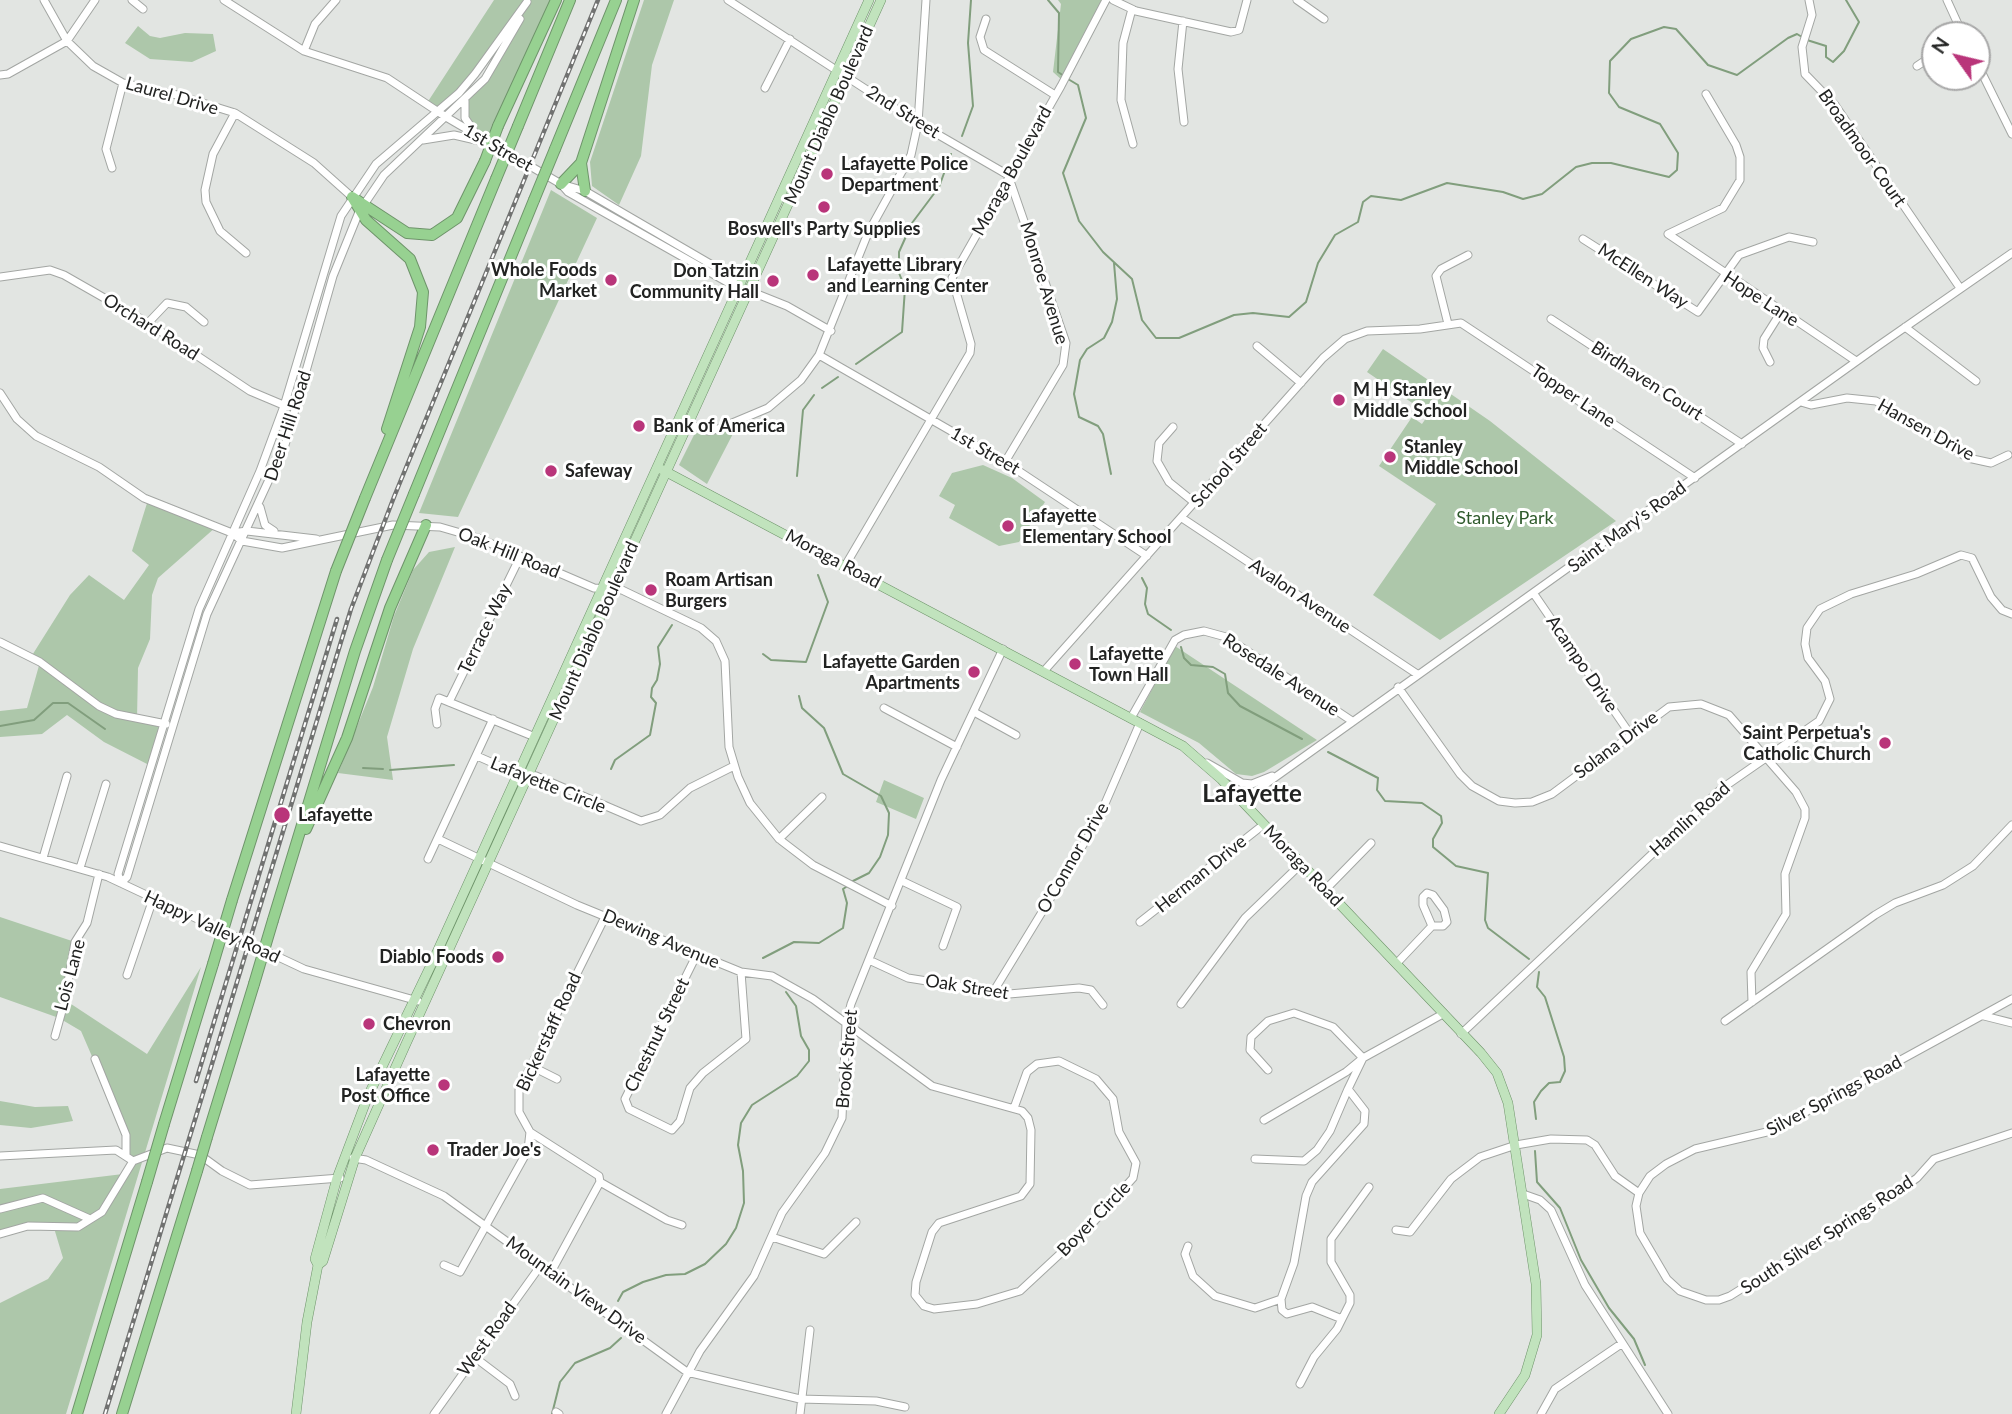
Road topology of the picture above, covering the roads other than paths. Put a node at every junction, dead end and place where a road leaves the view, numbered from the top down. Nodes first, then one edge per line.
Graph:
1 (44, 0) edge
2 (95, 0) edge
3 (132, 0) edge
4 (224, 0) edge
5 (336, 0) edge
6 (556, 0) edge
7 (570, 0) edge
8 (617, 0) edge
9 (634, 0) edge
10 (728, 0) edge
11 (869, 0) edge
12 (881, 0) edge
13 (926, 0) edge
14 (1106, 0) edge
15 (1113, 0) edge
16 (1247, 0) edge
17 (1297, 0) edge
18 (1809, 0) edge
19 (1947, 0) edge
20 (528, 1) edge
21 (143, 9) dead end
22 (1132, 9) junction
23 (986, 19) dead end
24 (1324, 19) dead end
25 (1183, 21) junction
26 (1957, 21) edge
27 (790, 39) junction
28 (67, 41) junction
29 (304, 51) junction
30 (1921, 63) edge
31 (1917, 66) dead end
32 (842, 73) junction
33 (0, 75) edge
34 (122, 83) junction
35 (765, 88) dead end
36 (1991, 91) edge
37 (1055, 94) junction
38 (1706, 94) dead end
39 (465, 101) junction
40 (436, 110) junction
41 (235, 113) junction
42 (446, 117) junction
43 (1184, 122) dead end
44 (918, 123) junction
45 (2012, 134) edge
46 (484, 140) junction
47 (419, 141) junction
48 (1133, 144) dead end
49 (582, 163) junction
50 (112, 168) dead end
51 (1009, 175) junction
52 (561, 184) junction
53 (585, 191) junction
54 (352, 197) junction
55 (361, 207) junction
56 (1583, 239) dead end
57 (1813, 243) dead end
58 (666, 248) junction
59 (685, 250) junction
60 (246, 253) dead end
61 (2012, 253) edge
62 (1468, 255) dead end
63 (1723, 274) junction
64 (0, 277) edge
65 (739, 285) junction
66 (1961, 288) junction
67 (751, 290) junction
68 (1781, 312) junction
69 (1552, 319) dead end
70 (204, 322) dead end
71 (148, 323) junction
72 (1448, 324) junction
73 (1905, 327) junction
74 (831, 331) junction
75 (1257, 346) dead end
76 (819, 355) junction
77 (1856, 361) junction
78 (1769, 362) dead end
79 (1976, 381) dead end
80 (1301, 383) junction
81 (0, 393) edge
82 (1801, 402) junction
83 (284, 406) junction
84 (295, 410) junction
85 (932, 420) junction
86 (689, 424) junction
87 (1173, 427) dead end
88 (1742, 444) junction
89 (2008, 455) dead end
90 (1005, 462) junction
91 (657, 467) junction
92 (667, 472) junction
93 (1695, 478) junction
94 (365, 498) junction
95 (1195, 503) junction
96 (260, 504) junction
97 (1182, 517) junction
98 (425, 525) junction
99 (247, 531) junction
100 (233, 533) junction
101 (291, 537) junction
102 (320, 539) junction
103 (242, 541) junction
104 (1147, 556) junction
105 (520, 557) junction
106 (845, 566) junction
107 (602, 589) junction
108 (613, 589) junction
109 (1534, 594) junction
110 (2012, 614) edge
111 (0, 642) edge
112 (1003, 649) junction
113 (1044, 671) junction
114 (1418, 674) junction
115 (1398, 687) junction
116 (449, 702) junction
117 (884, 708) dead end
118 (974, 712) junction
119 (1131, 718) junction
120 (492, 719) junction
121 (1352, 721) junction
122 (173, 722) junction
123 (1140, 723) junction
124 (163, 724) junction
125 (437, 724) dead end
126 (1630, 734) junction
127 (1016, 735) dead end
128 (535, 737) junction
129 (957, 747) junction
130 (1195, 755) junction
131 (477, 756) junction
132 (1765, 757) junction
133 (734, 766) junction
134 (1288, 768) junction
135 (524, 774) junction
136 (67, 776) dead end
137 (106, 784) dead end
138 (822, 797) dead end
139 (1241, 801) junction
140 (1263, 825) junction
141 (2012, 825) edge
142 (494, 826) junction
143 (438, 839) junction
144 (779, 839) junction
145 (1371, 843) dead end
146 (296, 844) junction
147 (0, 846) edge
148 (479, 857) junction
149 (43, 858) junction
150 (428, 859) dead end
151 (489, 862) junction
152 (1301, 864) junction
153 (80, 868) junction
154 (99, 874) junction
155 (902, 881) junction
156 (121, 883) junction
157 (1326, 889) junction
158 (476, 890) junction
159 (153, 899) junction
160 (892, 905) junction
161 (606, 915) junction
162 (1140, 922) dead end
163 (1433, 926) junction
164 (943, 946) dead end
165 (697, 954) junction
166 (869, 960) junction
167 (1397, 963) junction
168 (741, 972) junction
169 (127, 975) dead end
170 (995, 989) junction
171 (2012, 999) edge
172 (414, 1000) junction
173 (1752, 1002) junction
174 (425, 1003) junction
175 (850, 1004) junction
176 (1103, 1004) dead end
177 (1181, 1004) dead end
178 (833, 1014) junction
179 (1441, 1015) junction
180 (1984, 1016) junction
181 (1725, 1021) dead end
182 (2012, 1023) edge
183 (846, 1024) junction
184 (1461, 1034) junction
185 (55, 1036) dead end
186 (1363, 1058) junction
187 (95, 1059) dead end
188 (529, 1065) junction
189 (1268, 1070) dead end
190 (557, 1079) dead end
191 (1348, 1088) junction
192 (1014, 1108) junction
193 (1264, 1120) dead end
194 (530, 1132) junction
195 (2012, 1133) edge
196 (1516, 1145) junction
197 (126, 1154) junction
198 (0, 1156) edge
199 (350, 1157) junction
200 (1255, 1159) dead end
201 (133, 1161) junction
202 (342, 1179) junction
203 (600, 1182) junction
204 (1369, 1187) dead end
205 (1639, 1193) junction
206 (1523, 1194) junction
207 (0, 1209) edge
208 (90, 1219) junction
209 (856, 1222) dead end
210 (488, 1225) junction
211 (682, 1225) dead end
212 (1396, 1230) dead end
213 (0, 1234) edge
214 (772, 1237) junction
215 (1188, 1246) dead end
216 (444, 1265) dead end
217 (541, 1265) junction
218 (551, 1272) junction
219 (1281, 1299) junction
220 (1342, 1319) junction
221 (810, 1330) dead end
222 (1621, 1344) junction
223 (473, 1356) junction
224 (687, 1372) junction
225 (1300, 1384) dead end
226 (515, 1396) dead end
227 (800, 1399) junction
228 (905, 1407) dead end
229 (76, 1414) edge
230 (122, 1414) edge
231 (296, 1414) edge
232 (434, 1414) edge
233 (667, 1414) edge
234 (800, 1414) edge
235 (1499, 1414) edge
236 (1541, 1414) edge
237 (1668, 1414) edge

1 - 28 street, Laurel Drive
2 - 28 street
3 - 21 street
4 - 29 street, 1st Street
5 - 29 street
6 - 55 highway, bridge
7 - 94 highway, bridge
8 - 146 highway, bridge
9 - 49 highway
10 - 27 street, 2nd Street
11 - 32 main road, Mount Diablo Boulevard
12 - 32 main road, Mount Diablo Boulevard
13 - 44 street
14 - 37 street, Moraga Boulevard
15 - 22 street
16 - 25 street
17 - 24 street
18 - 66 street, Broadmoor Court
19 - 26 street
20 - 39 street, Deer Hill Road
20 - 40 street, Deer Hill Road
22 - 25 street
22 - 48 street
23 - 37 street
25 - 43 street
27 - 32 street, 2nd Street
27 - 35 street
28 - 33 street
28 - 34 street, Laurel Drive
29 - 40 street, 1st Street
30 - 31 street
32 - 44 street, 2nd Street
32 - 65 main road, Mount Diablo Boulevard
32 - 67 main road, Mount Diablo Boulevard
34 - 41 street, Laurel Drive
34 - 50 street
36 - 45 street
37 - 51 street, Moraga Boulevard
38 - 63 street, Hope Lane
39 - 42 street, Deer Hill Road
39 - 46 street
40 - 42 street, 1st Street
40 - 54 street, Deer Hill Road
41 - 54 street, Laurel Drive
41 - 60 street
42 - 46 street, 1st Street
42 - 47 street, Deer Hill Road
44 - 51 street, 2nd Street
44 - 74 street
46 - 47 street
46 - 52 street, 1st Street
47 - 55 street, Deer Hill Road
49 - 52 highway
49 - 53 highway
51 - 85 street, Moraga Boulevard
51 - 90 street, Monroe Avenue
52 - 53 street, 1st Street
52 - 58 street, 1st Street
53 - 59 street, 1st Street
54 - 55 highway
54 - 83 street, Deer Hill Road
55 - 84 street, Deer Hill Road
55 - 94 highway
56 - 63 street, McEllen Way
57 - 63 street
58 - 59 street
58 - 65 street, 1st Street
59 - 65 street, 1st Street
61 - 66 street, Saint Mary's Road
62 - 72 street
63 - 68 street, Hope Lane
64 - 71 street, Orchard Road
65 - 67 street, 1st Street
65 - 91 main road, Mount Diablo Boulevard
66 - 73 street, Saint Mary's Road
67 - 74 street, 1st Street
67 - 86 main road, Mount Diablo Boulevard
68 - 77 street, Hope Lane
68 - 78 street
69 - 88 street, Birdhaven Court
70 - 71 street
71 - 83 street, Orchard Road
72 - 80 street, School Street
72 - 93 street, Topper Lane
73 - 77 street, Saint Mary's Road
73 - 79 street
74 - 76 street
75 - 80 street
76 - 85 street, 1st Street
76 - 86 street
77 - 82 street, Saint Mary's Road
80 - 95 street, School Street
81 - 100 street, Oak Hill Road
82 - 88 street, Saint Mary's Road
82 - 89 street, Hansen Drive
83 - 84 street, Orchard Road
83 - 100 street, Deer Hill Road
84 - 96 street, Deer Hill Road
85 - 90 street, 1st Street
85 - 106 street, Moraga Boulevard
86 - 92 main road, Mount Diablo Boulevard
87 - 95 street
88 - 93 street, Saint Mary's Road
90 - 104 street, 1st Street
91 - 92 main road, Moraga Road
91 - 107 main road, Mount Diablo Boulevard
92 - 106 main road, Moraga Road
92 - 108 main road, Mount Diablo Boulevard
93 - 109 street, Saint Mary's Road
94 - 229 highway, bridge
95 - 97 street, School Street
96 - 99 street, Deer Hill Road
96 - 101 street
97 - 104 street, School Street
97 - 114 street, Avalon Avenue
98 - 102 street, Oak Hill Road
98 - 105 street, Oak Hill Road
98 - 146 highway
99 - 100 street, Oak Hill Road
99 - 101 street, Oak Hill Road
99 - 103 street, Deer Hill Road
100 - 103 street, Oak Hill Road
100 - 124 street, Deer Hill Road
101 - 102 street, Oak Hill Road
102 - 103 street, Oak Hill Road
103 - 122 street, Deer Hill Road
104 - 113 street, School Street
105 - 107 street, Oak Hill Road
105 - 116 street, Terrace Way
106 - 112 main road, Moraga Road
107 - 108 street, Oak Hill Road
107 - 128 main road, Mount Diablo Boulevard
108 - 133 street
108 - 135 main road, Mount Diablo Boulevard
109 - 114 street, Saint Mary's Road
109 - 126 street, Acampo Drive
110 - 132 street, Hamlin Road
111 - 124 street
112 - 113 main road, Moraga Road
112 - 118 street, Brook Street
113 - 119 main road, Moraga Road
114 - 115 street, Saint Mary's Road
115 - 121 street, Saint Mary's Road
115 - 126 street, Solana Drive
116 - 120 street
116 - 125 street, Terrace Way
117 - 129 street
118 - 127 street
118 - 129 street, Brook Street
119 - 121 street, Rosedale Avenue
119 - 123 main road, Moraga Road
120 - 128 street
120 - 131 street
121 - 134 street, Saint Mary's Road
122 - 124 street
122 - 156 street, Deer Hill Road
123 - 130 main road, Moraga Road
123 - 170 street, O'Connor Drive
124 - 156 street, Deer Hill Road
126 - 132 street, Solana Drive
128 - 135 main road, Mount Diablo Boulevard
129 - 155 street, Brook Street
130 - 134 street
130 - 139 main road, Moraga Road
131 - 135 street, Lafayette Circle
131 - 143 street
132 - 173 street, Solana Drive
132 - 184 street, Hamlin Road
133 - 135 street, Lafayette Circle
133 - 144 street
134 - 139 street, Saint Mary's Road
135 - 142 main road, Mount Diablo Boulevard
135 - 151 main road, Mount Diablo Boulevard
136 - 149 street
137 - 153 street
138 - 144 street
139 - 140 main road, Moraga Road
140 - 152 main road, Moraga Road
140 - 162 street, Herman Drive
141 - 173 street
142 - 148 main road, Mount Diablo Boulevard
142 - 151 main road
143 - 148 street, Dewing Avenue
143 - 150 street
144 - 160 street
145 - 157 street
146 - 230 highway, bridge
147 - 149 street, Happy Valley Road
148 - 151 street, Dewing Avenue
148 - 158 main road
148 - 172 main road, Mount Diablo Boulevard
149 - 153 street, Happy Valley Road
151 - 158 main road, Mount Diablo Boulevard
151 - 161 street, Dewing Avenue
152 - 157 main road, Moraga Road
152 - 177 street
153 - 154 street, Happy Valley Road
154 - 156 street, Happy Valley Road
154 - 185 street, Lois Lane
155 - 160 street, Brook Street
155 - 164 street
156 - 159 street, Happy Valley Road
157 - 167 main road, Moraga Road
158 - 174 main road, Mount Diablo Boulevard
159 - 169 street
159 - 172 street, Happy Valley Road
160 - 166 street, Brook Street
161 - 165 street, Dewing Avenue
161 - 188 street, Bickerstaff Road
163 - 163 street
163 - 167 street
165 - 168 street, Dewing Avenue
165 - 168 street, Chestnut Street
166 - 170 street, Oak Street
166 - 175 street, Brook Street
167 - 179 main road, Moraga Road
168 - 178 street, Dewing Avenue
170 - 176 street, Oak Street
171 - 180 street, Silver Springs Road
172 - 174 street, Happy Valley Road
172 - 199 main road, Mount Diablo Boulevard
173 - 181 street
174 - 199 main road, Mount Diablo Boulevard
175 - 178 street
175 - 183 street, Brook Street
178 - 183 street, Dewing Avenue
179 - 184 main road, Moraga Road
179 - 186 street
180 - 182 street
180 - 205 street, Silver Springs Road
183 - 192 street, Dewing Avenue
183 - 214 street, Brook Street
184 - 196 main road, Moraga Road
186 - 189 street
186 - 191 street
186 - 193 street
187 - 197 street
188 - 190 street
188 - 194 street, Bickerstaff Road
191 - 200 street
191 - 219 street
192 - 192 street, Boyer Circle
194 - 203 street
194 - 210 street
195 - 205 street, South Silver Springs Road
196 - 205 street
196 - 206 main road, Moraga Road
196 - 212 street
197 - 198 street
197 - 201 street
199 - 202 main road, Mount Diablo Boulevard
199 - 210 street, Mountain View Drive
201 - 202 street
201 - 208 street
202 - 231 main road, Mount Diablo Boulevard
203 - 211 street
203 - 218 street
204 - 220 street
206 - 222 street
206 - 235 main road, Moraga Road
207 - 208 street
208 - 213 street
209 - 214 street
210 - 216 street
210 - 217 street, Mountain View Drive
214 - 224 street, Brook Street
215 - 219 street
217 - 218 street, Mountain View Drive
217 - 223 street, West Road
218 - 224 street, Mountain View Drive
219 - 220 street
220 - 225 street
221 - 227 street
222 - 236 street
222 - 237 street
223 - 226 street
223 - 232 street, West Road
224 - 227 street, Mountain View Drive
224 - 233 street, Brook Street
227 - 228 street, Mountain View Drive
227 - 234 street

